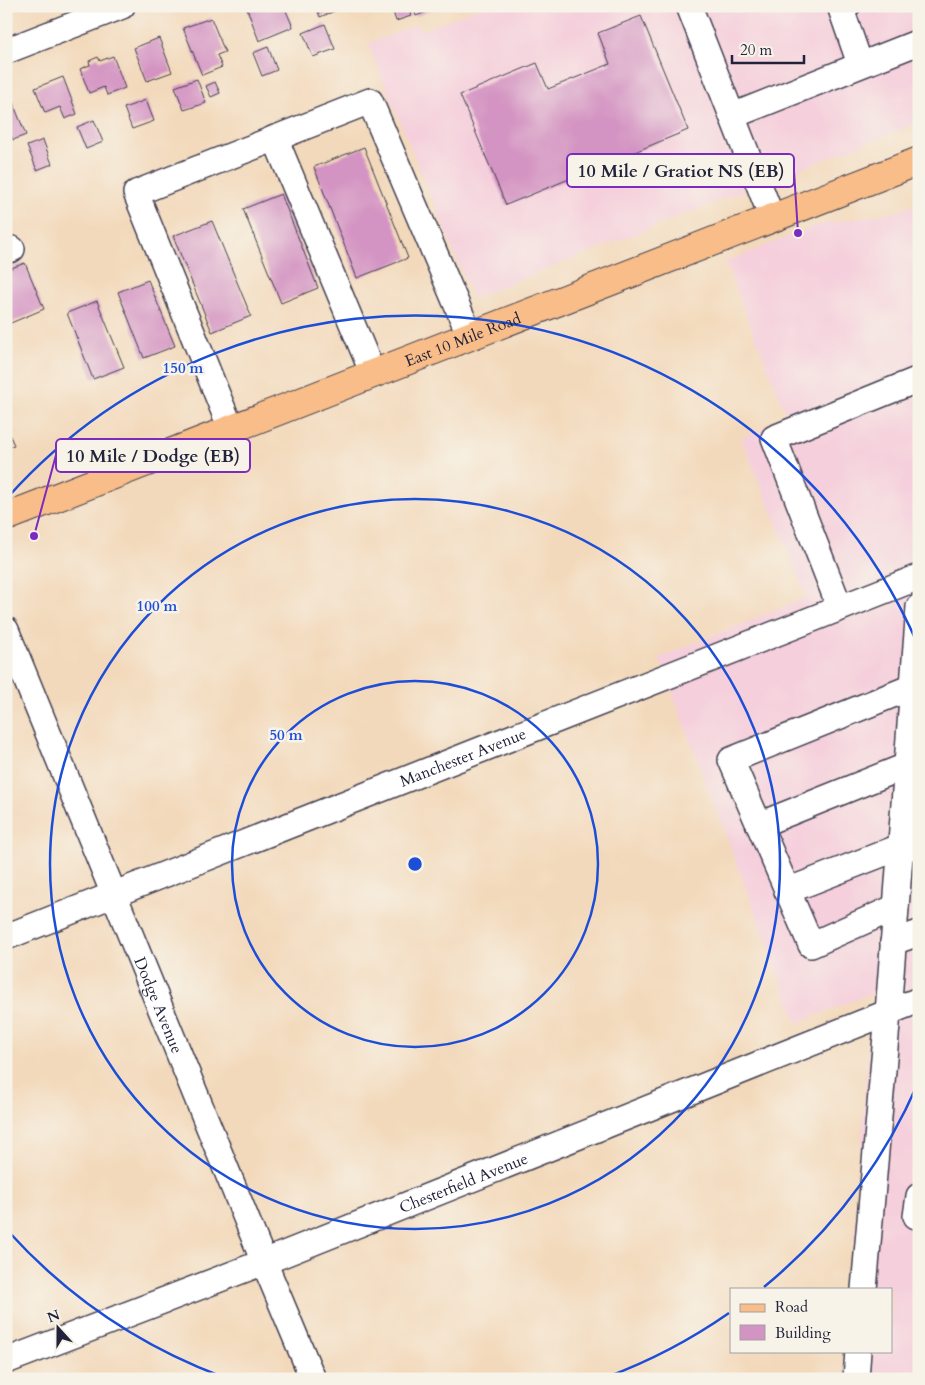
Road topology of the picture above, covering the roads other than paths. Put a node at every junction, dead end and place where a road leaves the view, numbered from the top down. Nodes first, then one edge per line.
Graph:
1 (122, 6) edge
2 (689, 6) edge
3 (847, 6) edge
4 (919, 42) edge
5 (6, 51) edge
6 (860, 64) junction
7 (732, 116) junction
8 (276, 138) junction
9 (919, 161) edge
10 (772, 218) junction
11 (470, 336) junction
12 (373, 374) junction
13 (919, 379) edge
14 (231, 429) junction
15 (6, 516) edge
16 (919, 577) edge
17 (919, 607) edge
18 (840, 608) junction
19 (6, 630) edge
20 (912, 686) junction
21 (910, 770) edge
22 (759, 825) junction
23 (910, 847) edge
24 (787, 891) junction
25 (114, 894) junction
26 (896, 907) junction
27 (919, 933) edge
28 (6, 937) edge
29 (893, 942) junction
30 (919, 1000) edge
31 (888, 1013) junction
32 (919, 1196) edge
33 (919, 1216) edge
34 (264, 1262) junction
35 (864, 1288) edge
36 (858, 1352) edge
37 (6, 1361) edge
38 (313, 1379) edge
39 (856, 1379) edge

1 - 5 street
2 - 7 street
3 - 6 street
4 - 6 street
6 - 7 street
7 - 10 street
8 - 11 street
8 - 12 street
8 - 14 street
9 - 10 main road, East 10 Mile Road
10 - 11 main road, East 10 Mile Road
11 - 12 main road, East 10 Mile Road
12 - 14 main road, East 10 Mile Road
13 - 18 street
14 - 15 main road, East 10 Mile Road
16 - 18 street, Manchester Avenue
17 - 20 street
18 - 25 street, Manchester Avenue
19 - 25 street, Dodge Avenue
20 - 21 street
20 - 22 street
21 - 22 street
21 - 23 street
22 - 24 street
23 - 24 street
23 - 26 street
24 - 26 street
25 - 28 street, Manchester Avenue
25 - 34 street, Dodge Avenue
26 - 29 street
27 - 29 street
29 - 31 street
30 - 31 street, Chesterfield Avenue
31 - 34 street, Chesterfield Avenue
31 - 35 street
32 - 33 street
34 - 37 street, Chesterfield Avenue
34 - 38 street, Dodge Avenue
36 - 39 street

